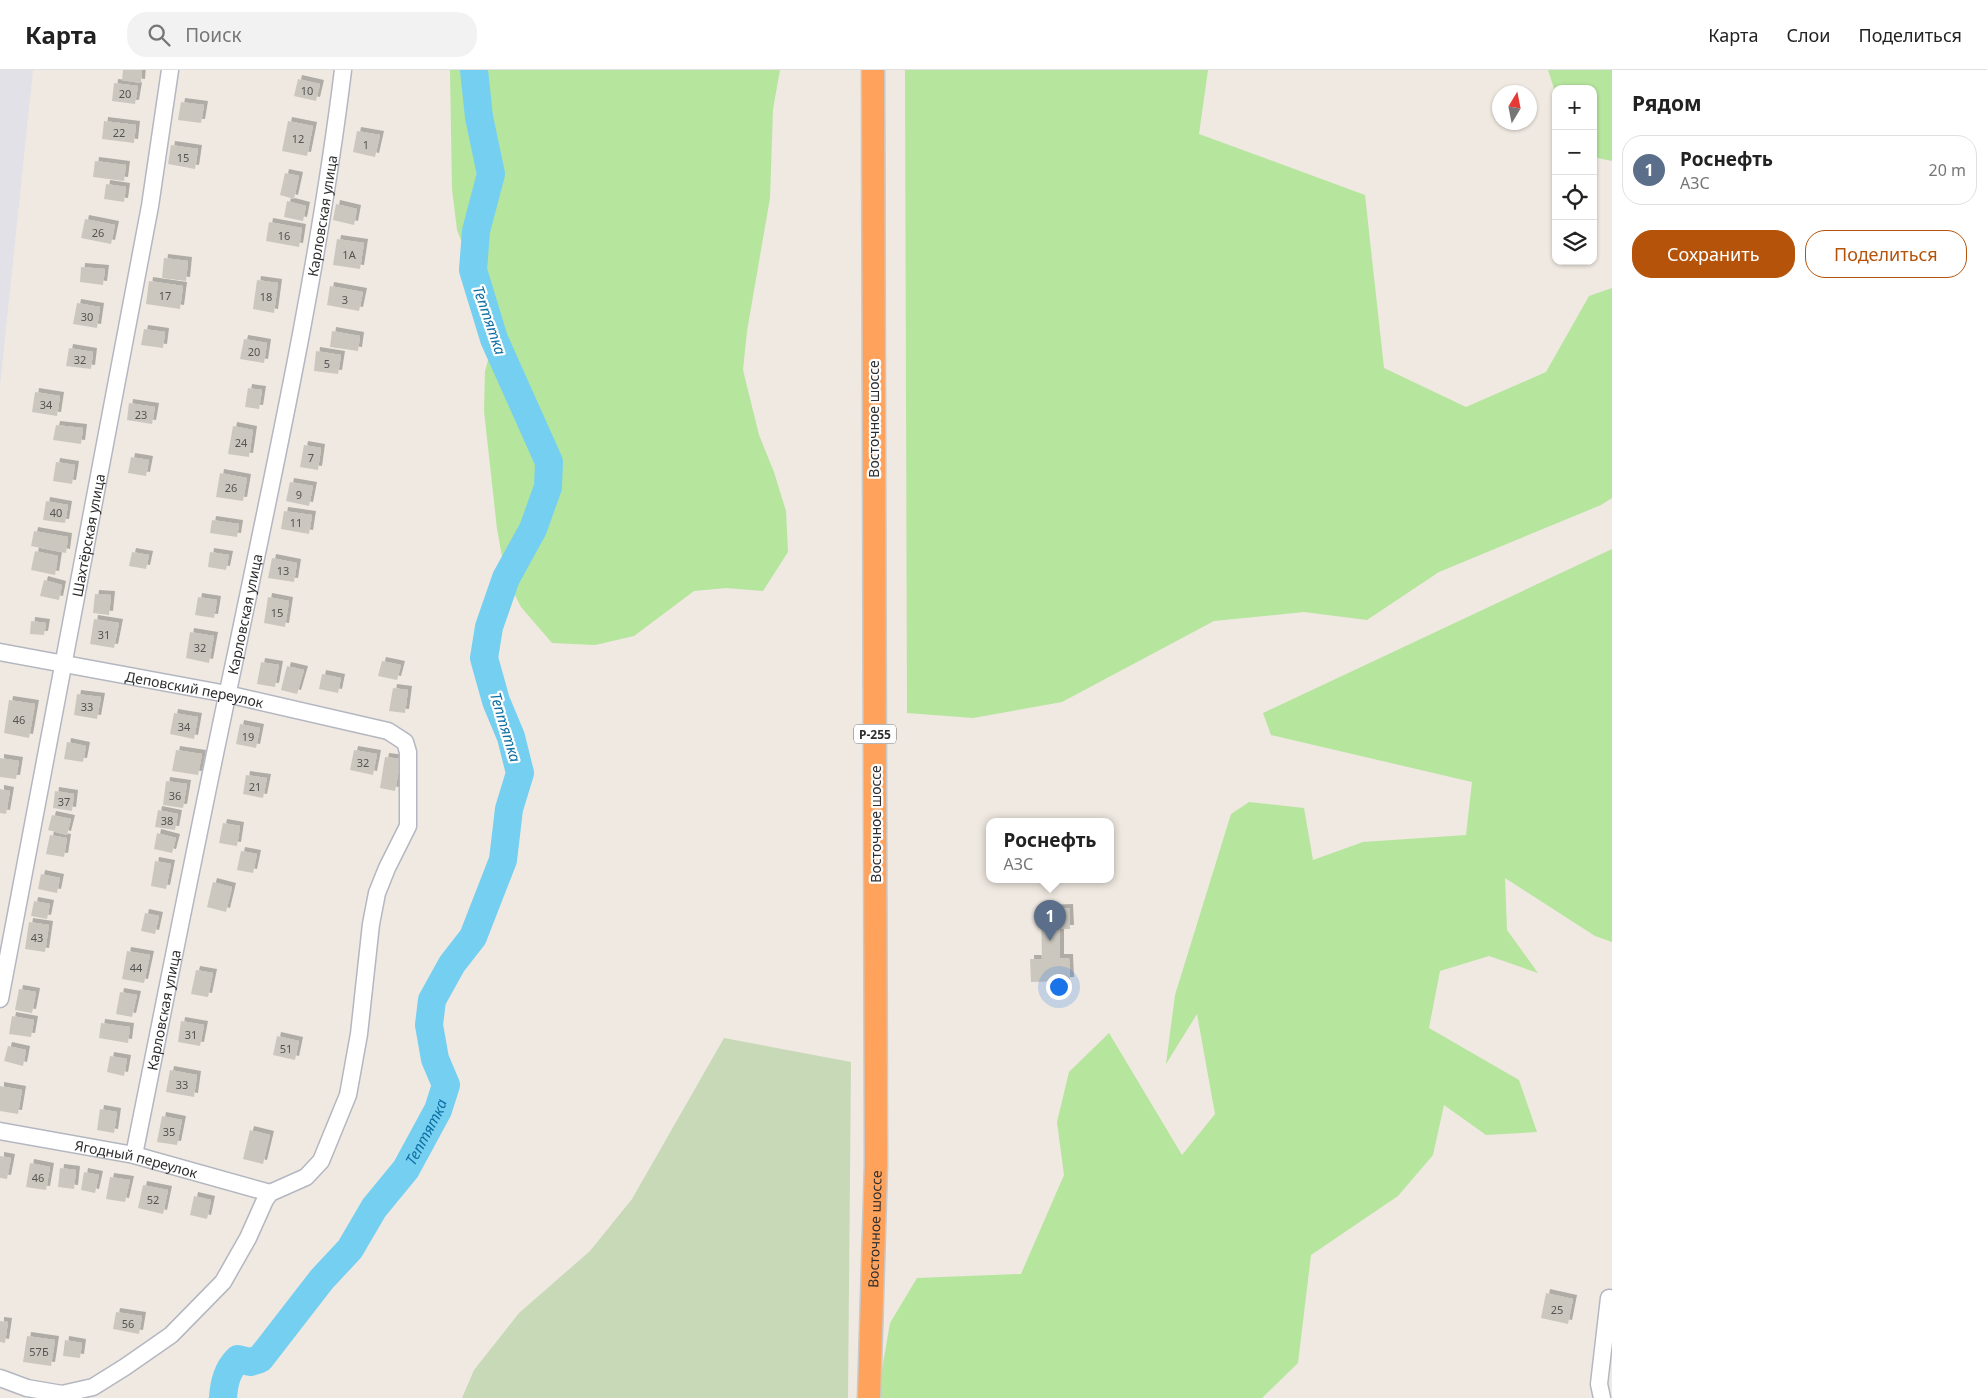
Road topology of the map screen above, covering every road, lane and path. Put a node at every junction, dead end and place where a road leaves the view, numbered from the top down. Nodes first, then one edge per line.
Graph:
1 (170, 70) edge
2 (344, 70) edge
3 (873, 70) edge
4 (0, 652) edge
5 (63, 664) junction
6 (227, 694) junction
7 (0, 999) edge
8 (0, 1131) edge
9 (134, 1155) junction
10 (270, 1193) junction
11 (1609, 1298) dead end
12 (0, 1378) edge
13 (869, 1398) edge
14 (1602, 1398) edge

1 - 5 street, Шахтёрская улица
2 - 6 street, Карловская улица
3 - 13 highway, Восточное шоссе / Р-255
4 - 5 street, Деповский переулок
5 - 6 street, Деповский переулок
5 - 7 street, Шахтёрская улица
6 - 9 street, Карловская улица
6 - 10 street, Деповский переулок
8 - 9 street, Ягодный переулок
9 - 10 street, Ягодный переулок
10 - 12 street
11 - 14 street

